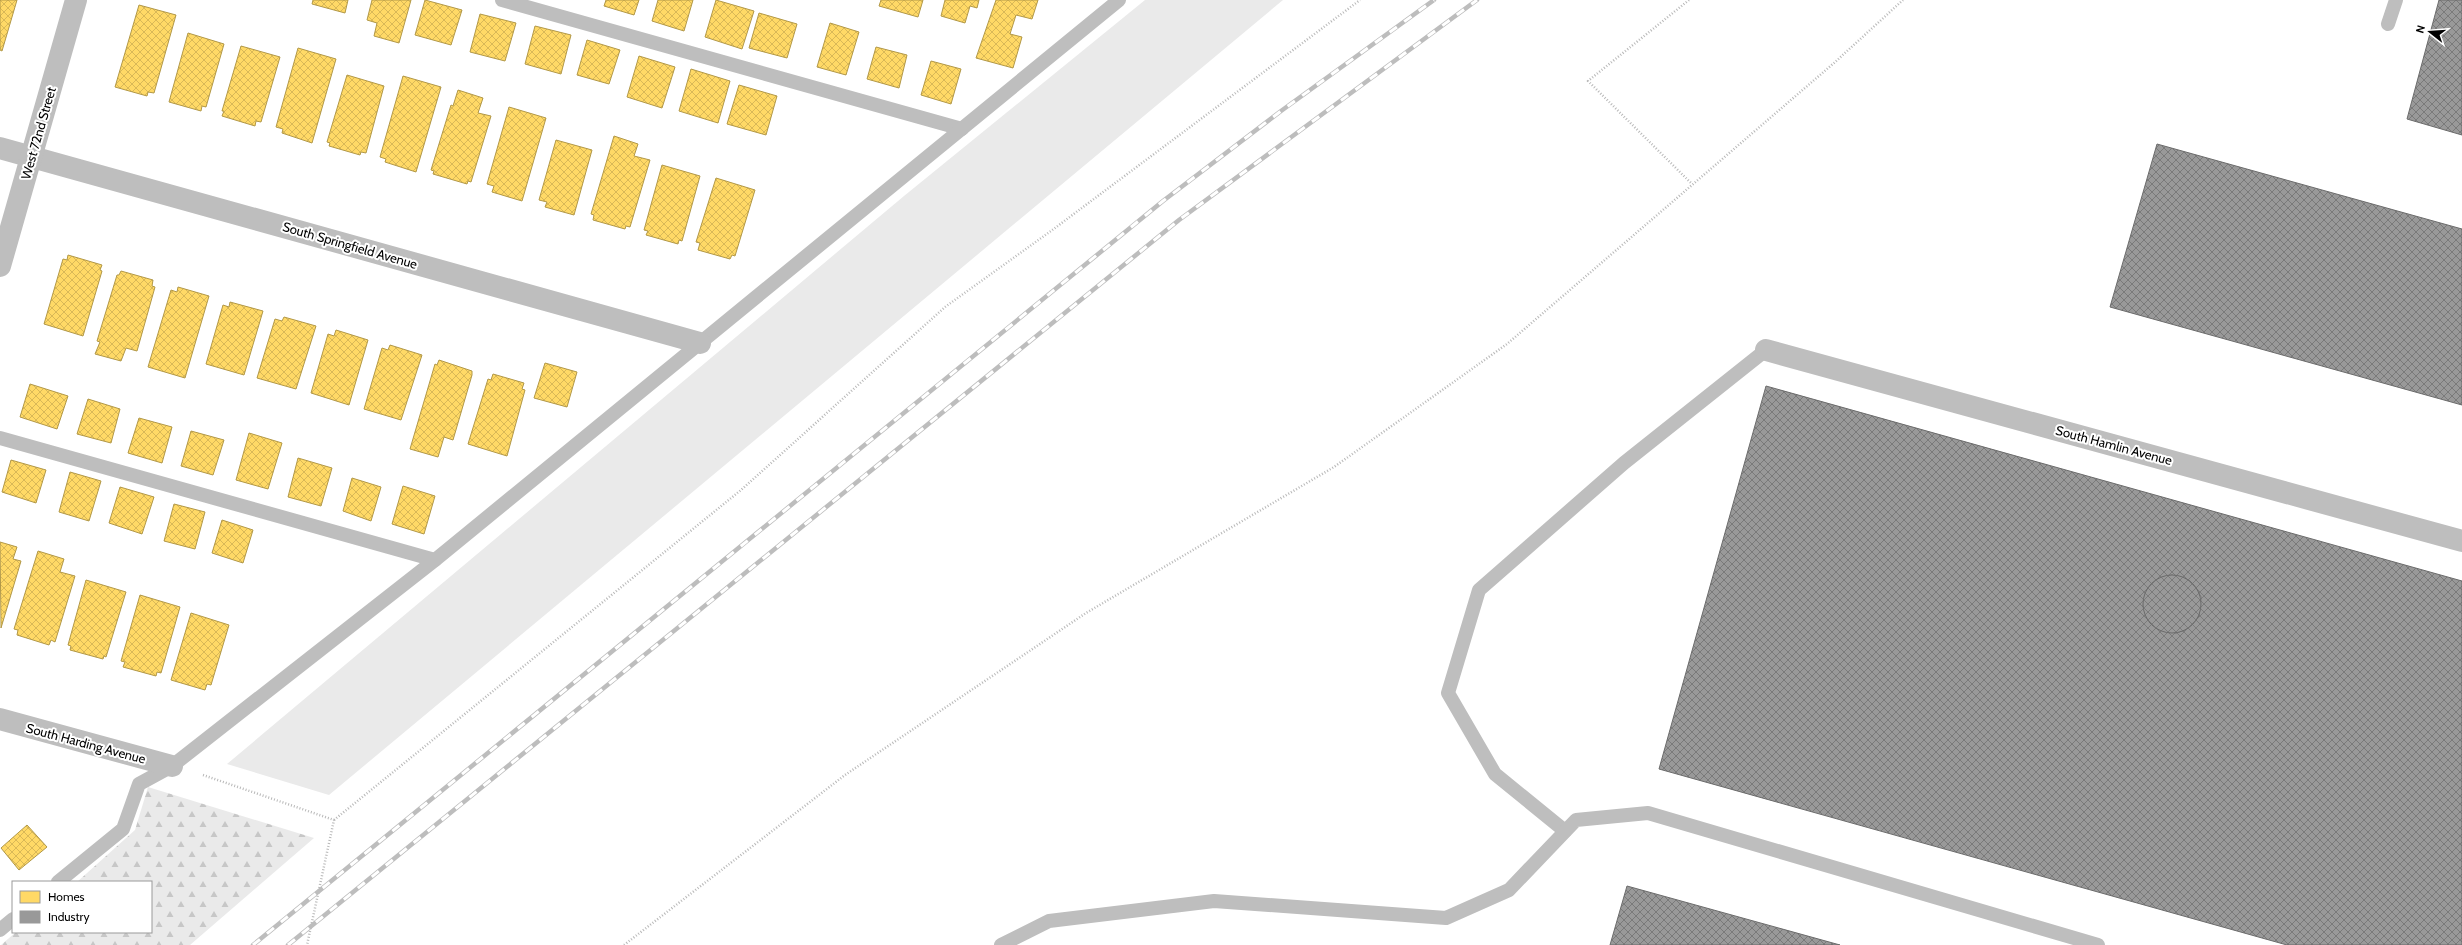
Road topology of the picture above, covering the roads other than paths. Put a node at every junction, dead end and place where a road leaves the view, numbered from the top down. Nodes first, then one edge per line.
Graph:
1 (76, 0) edge
2 (502, 0) edge
3 (1119, 0) edge
4 (2396, 0) edge
5 (2388, 24) dead end
6 (962, 129) junction
7 (0, 148) edge
8 (31, 157) junction
9 (0, 266) edge
10 (700, 343) junction
11 (1766, 350) joint
12 (0, 438) edge
13 (2462, 541) edge
14 (435, 560) junction
15 (0, 719) edge
16 (172, 766) junction
17 (1565, 831) junction
18 (59, 881) edge
19 (12, 920) edge
20 (0, 930) edge
21 (1001, 945) edge
22 (2098, 945) edge

1 - 8 street, West 72nd Street
2 - 6 lane
3 - 6 lane
4 - 5 lane
6 - 10 lane
7 - 8 street, South Springfield Avenue
8 - 9 street, West 72nd Street
8 - 10 street, South Springfield Avenue
10 - 14 lane
11 - 13 street, South Hamlin Avenue
11 - 17 lane
12 - 14 lane
14 - 16 lane
15 - 16 street, South Harding Avenue
16 - 18 lane
17 - 21 lane
17 - 22 lane
19 - 20 lane

